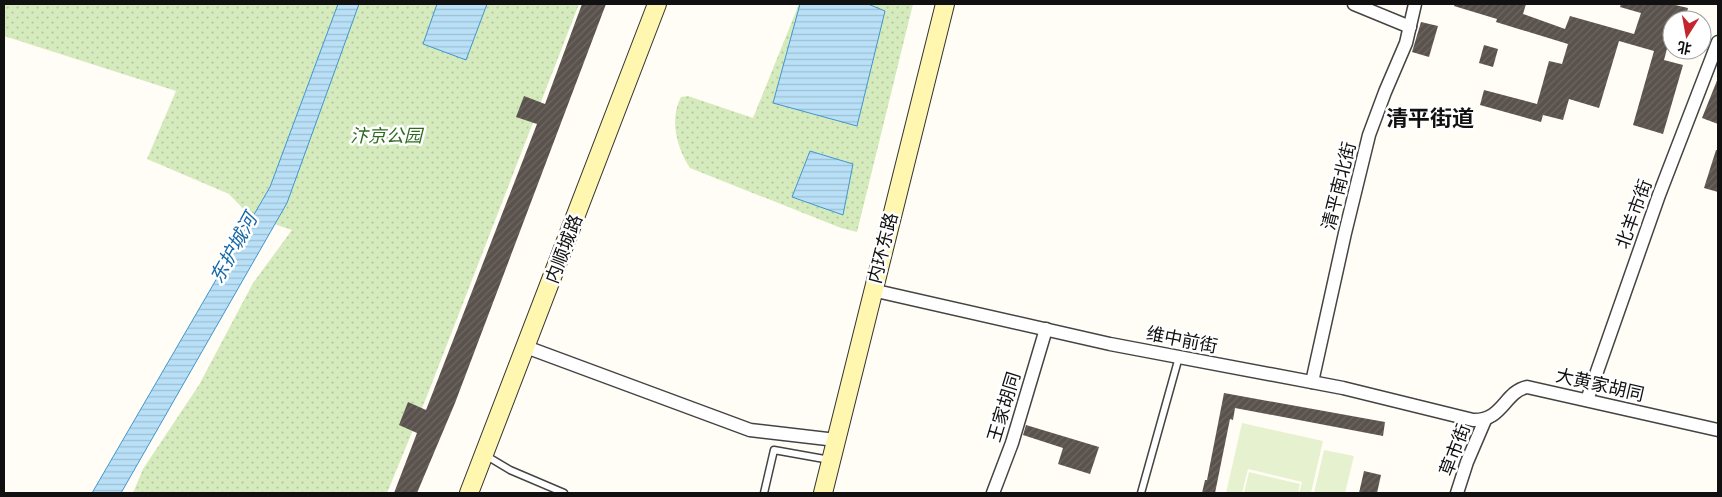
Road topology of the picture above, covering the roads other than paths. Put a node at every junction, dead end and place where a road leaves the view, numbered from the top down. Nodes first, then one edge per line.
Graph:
1 (657, 4) edge
2 (945, 4) edge
3 (1354, 4) edge
4 (1415, 4) edge
5 (1410, 27) junction
6 (1718, 42) edge
7 (872, 290) junction
8 (1046, 329) junction
9 (526, 347) junction
10 (1179, 358) junction
11 (1312, 382) junction
12 (1587, 400) junction
13 (1485, 420) junction
14 (1718, 430) edge
15 (836, 440) junction
16 (485, 456) junction
17 (831, 460) junction
18 (469, 493) edge
19 (564, 493) edge
20 (764, 493) edge
21 (822, 493) edge
22 (994, 493) edge
23 (1142, 493) edge
24 (1457, 493) edge

1 - 9 street, 内顺城路
2 - 7 street, 内环东路
3 - 5 street
4 - 5 street, 清平南北街
5 - 11 street, 清平南北街
6 - 12 street, 北羊市街
7 - 8 street, 维中前街
7 - 15 street, 内环东路
8 - 10 street, 维中前街
8 - 22 street, 王家胡同
9 - 15 street
9 - 16 street, 内顺城路
10 - 11 street, 维中前街
10 - 23 lane
11 - 13 street, 维中前街
12 - 13 street, 大黄家胡同
12 - 14 street, 大黄家胡同
13 - 24 street, 草市街
15 - 17 street, 内环东路
16 - 18 street, 内顺城路
16 - 19 lane
17 - 20 lane
17 - 21 street, 内环东路

